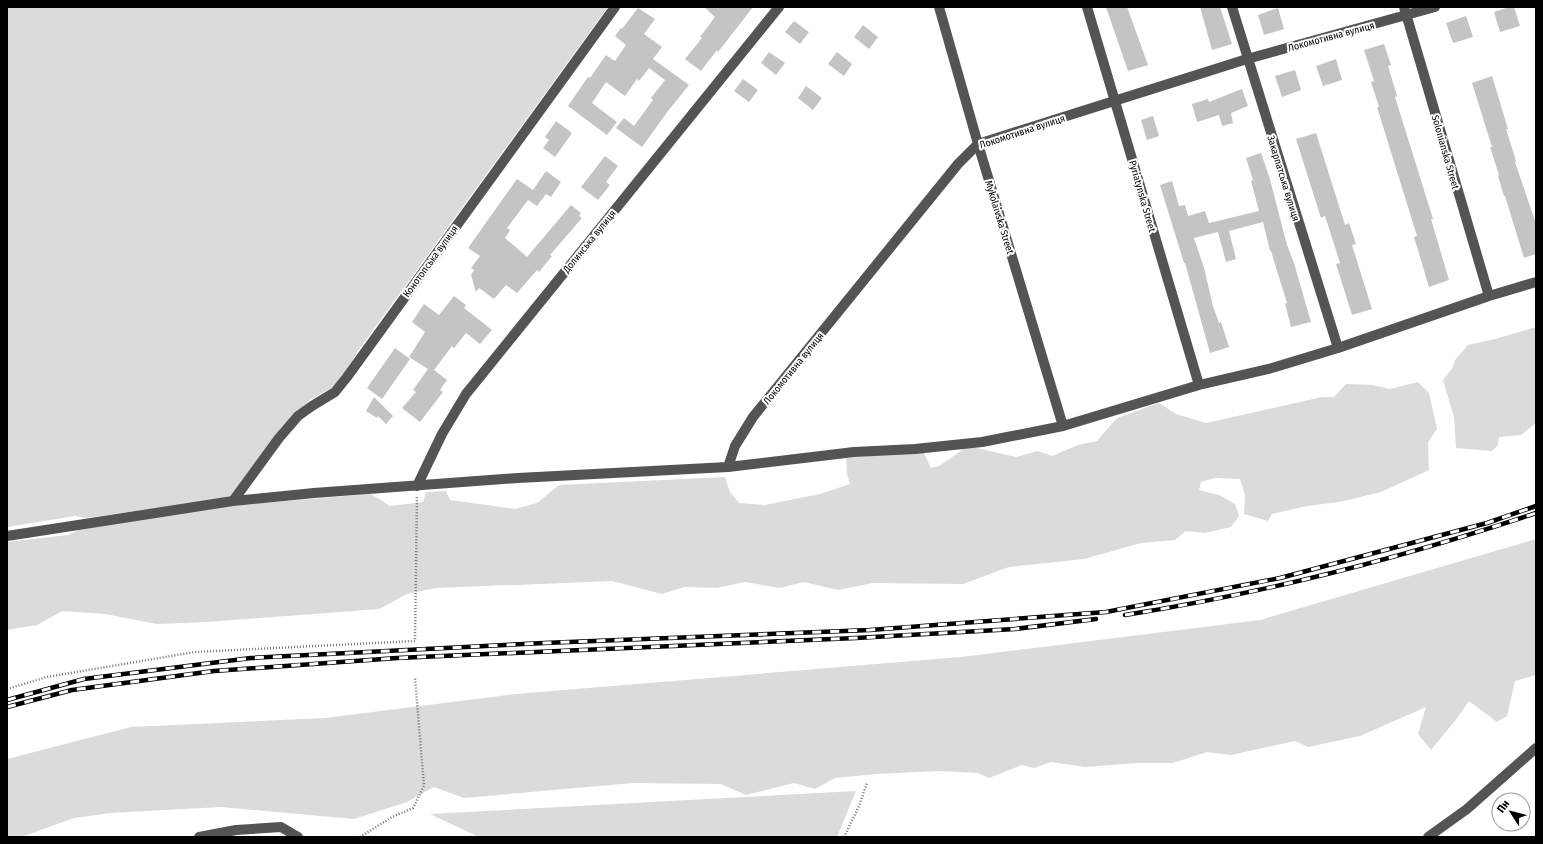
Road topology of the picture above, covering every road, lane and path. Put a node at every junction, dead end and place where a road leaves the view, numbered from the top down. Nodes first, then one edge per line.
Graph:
1 (615, 7) edge
2 (779, 7) edge
3 (939, 7) edge
4 (1087, 7) edge
5 (1232, 7) edge
6 (1435, 7) edge
7 (1405, 11) edge
8 (1247, 59) junction
9 (1115, 101) junction
10 (978, 144) junction
11 (1536, 282) edge
12 (1489, 296) junction
13 (1338, 348) junction
14 (1199, 386) junction
15 (1063, 426) junction
16 (728, 467) junction
17 (417, 486) junction
18 (233, 502) junction
19 (7, 536) edge
20 (415, 678) dead end
21 (7, 689) edge
22 (1536, 748) edge
23 (867, 784) dead end
24 (199, 837) edge
25 (298, 837) edge
26 (360, 837) edge
27 (844, 837) edge
28 (1428, 837) edge

1 - 18 street, Конотопська вулиця
2 - 17 street, Долинська вулиця
3 - 10 street, Mykolaivska Street
4 - 9 street, Pyriatynska Street
5 - 8 street, Закарпатська вулиця
6 - 7 street, Локомотивна вулиця
7 - 8 street, Локомотивна вулиця
7 - 12 street, Solonianska Street
8 - 9 street, Локомотивна вулиця
8 - 13 street, Закарпатська вулиця
9 - 10 street, Локомотивна вулиця
9 - 14 street, Pyriatynska Street
10 - 15 street, Mykolaivska Street
10 - 16 street, Локомотивна вулиця
11 - 12 street
12 - 13 street
13 - 14 street
14 - 15 street
15 - 16 street
16 - 17 street
17 - 18 street
17 - 21 path
18 - 19 street
20 - 26 path
22 - 28 street
23 - 27 path
24 - 25 street

